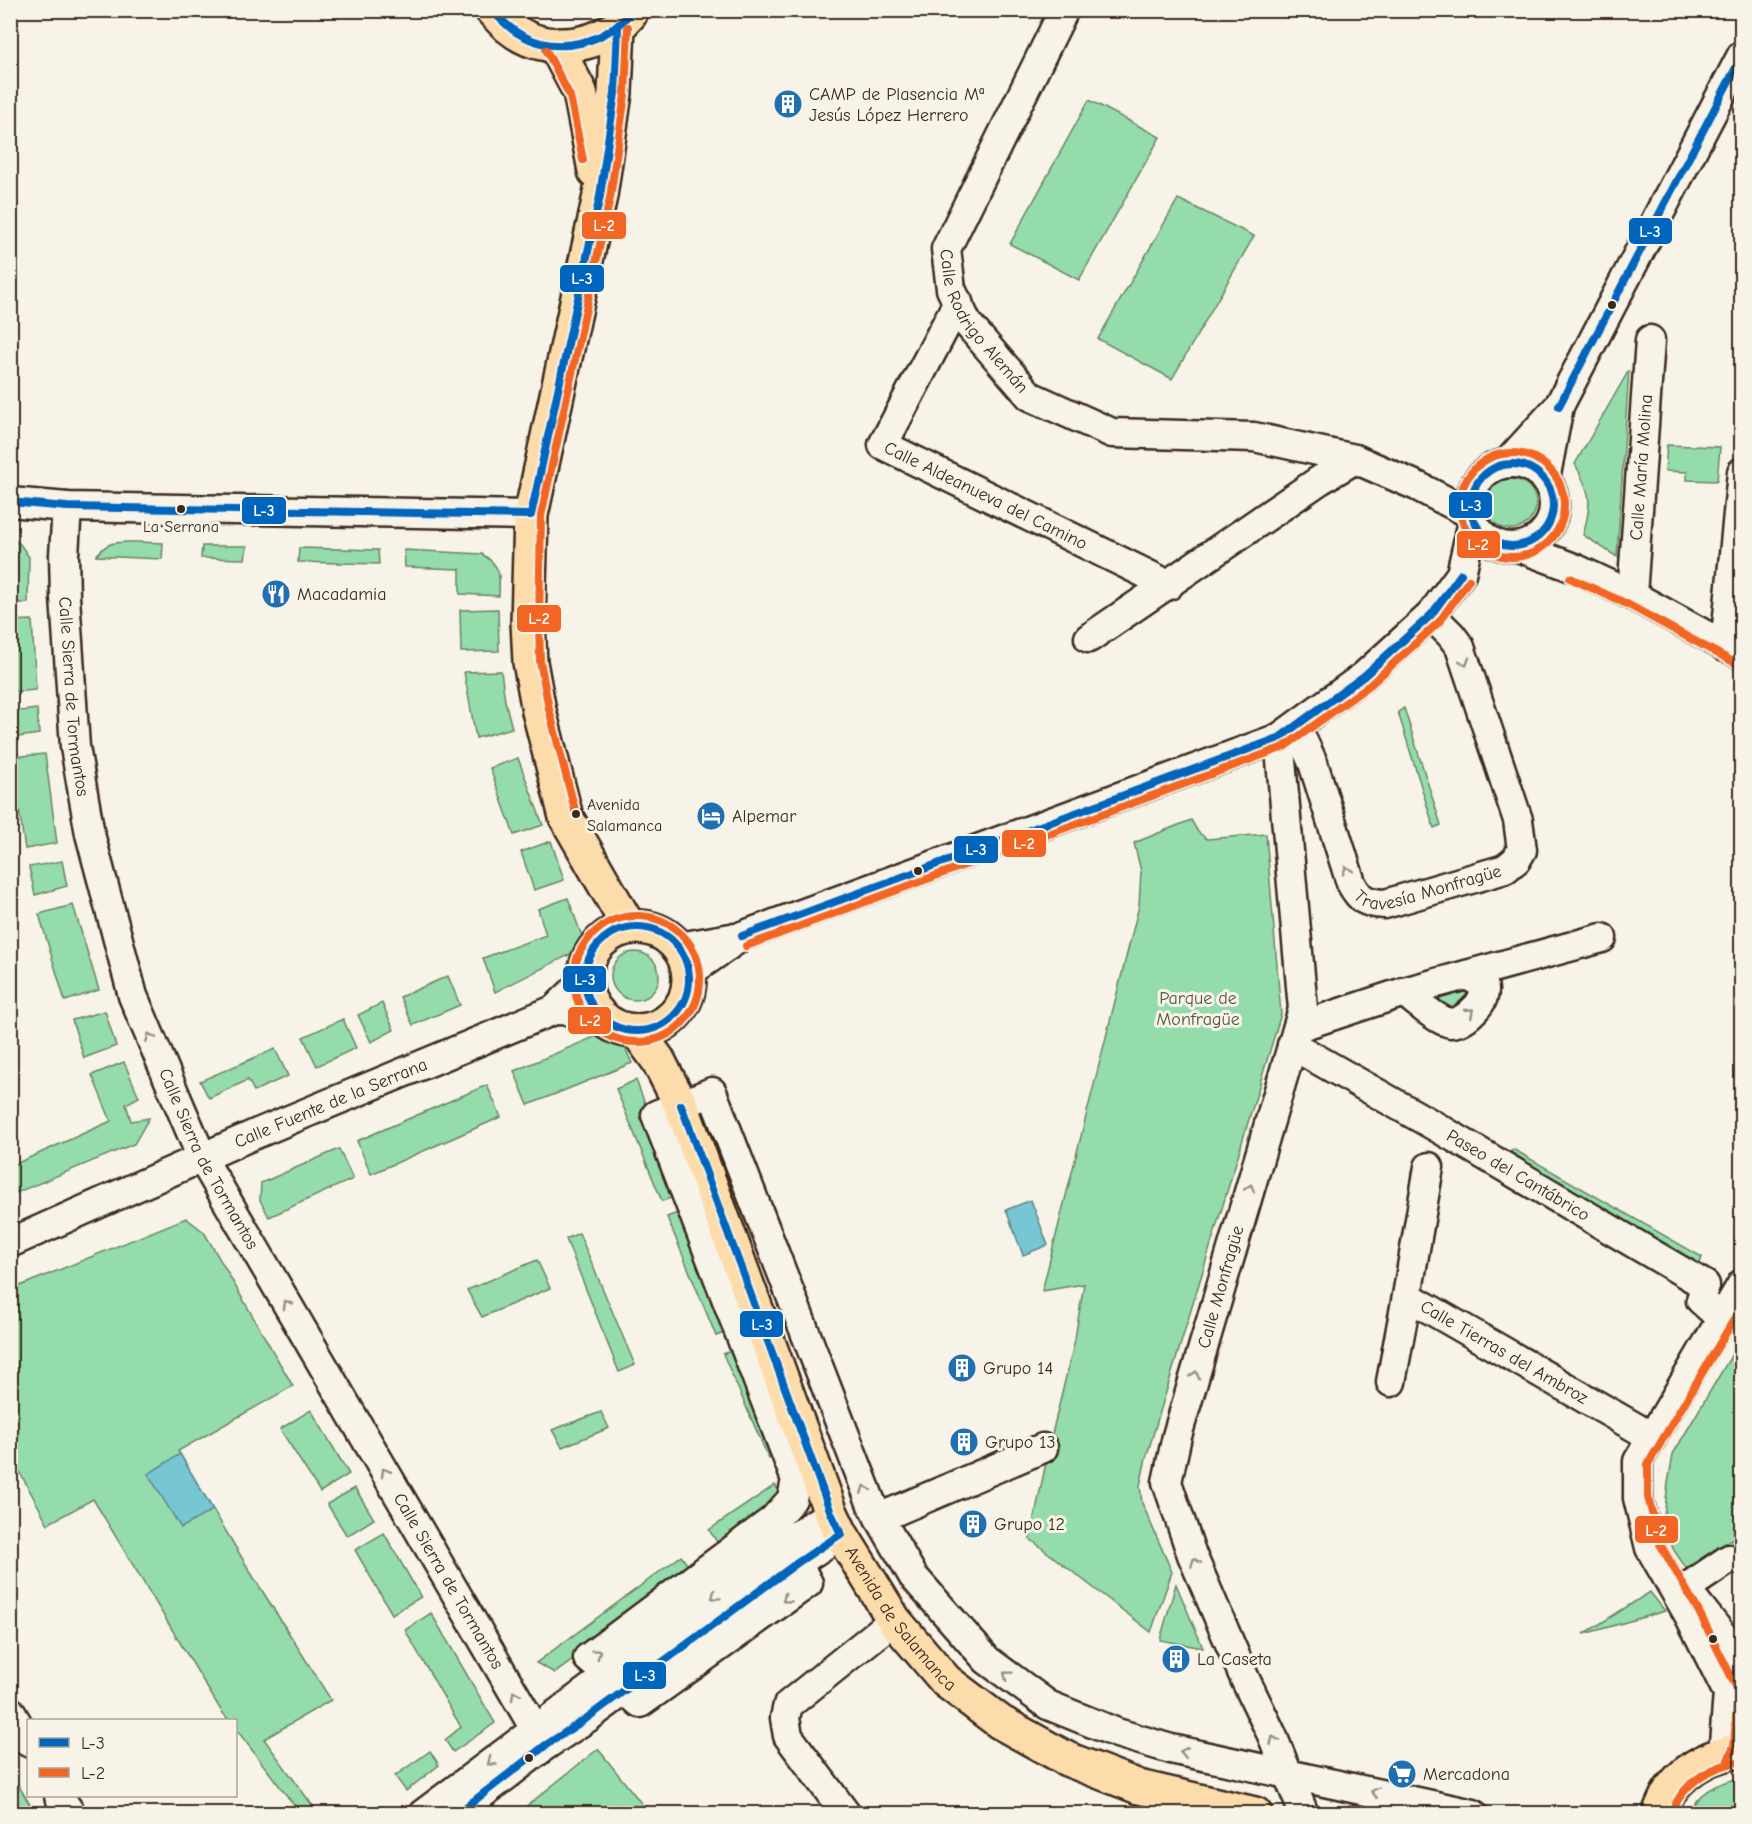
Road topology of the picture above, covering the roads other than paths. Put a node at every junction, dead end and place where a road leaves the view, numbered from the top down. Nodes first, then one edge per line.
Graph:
1 (492, 10) edge
2 (1064, 10) edge
3 (626, 19) edge
4 (555, 45) junction
5 (1742, 55) edge
6 (600, 196) junction
7 (958, 302) junction
8 (1650, 340) dead end
9 (1559, 406) junction
10 (1355, 459) junction
11 (1506, 464) junction
12 (1742, 472) edge
13 (1545, 480) junction
14 (10, 502) edge
15 (67, 507) junction
16 (1473, 507) junction
17 (531, 514) junction
18 (1550, 523) junction
19 (1513, 546) junction
20 (1574, 568) junction
21 (1461, 574) junction
22 (1169, 585) junction
23 (1632, 595) junction
24 (1431, 615) junction
25 (1089, 638) dead end
26 (1733, 651) edge
27 (1288, 732) junction
28 (615, 933) junction
29 (1602, 938) dead end
30 (684, 960) junction
31 (1467, 975) junction
32 (584, 981) junction
33 (1404, 992) junction
34 (554, 1010) junction
35 (596, 1011) junction
36 (651, 1027) junction
37 (1295, 1036) junction
38 (681, 1105) junction
39 (202, 1158) junction
40 (1429, 1167) dead end
41 (10, 1243) edge
42 (1742, 1284) edge
43 (1407, 1296) junction
44 (1722, 1318) junction
45 (1391, 1382) dead end
46 (1652, 1437) junction
47 (1043, 1448) dead end
48 (879, 1518) junction
49 (836, 1523) junction
50 (785, 1542) junction
51 (1650, 1548) junction
52 (1742, 1560) edge
53 (1686, 1588) junction
54 (894, 1620) junction
55 (1742, 1660) edge
56 (616, 1683) junction
57 (10, 1711) edge
58 (540, 1737) junction
59 (27, 1740) edge
60 (1730, 1752) edge
61 (1289, 1775) junction
62 (60, 1797) edge
63 (71, 1814) edge
64 (423, 1814) edge
65 (456, 1814) edge
66 (846, 1814) edge
67 (1255, 1814) edge
68 (1304, 1814) edge
69 (1473, 1814) edge
70 (1659, 1814) edge

1 - 4 main road
2 - 7 street, Calle Rodrigo Alemán
3 - 4 main road
3 - 6 main road
4 - 6 main road
5 - 9 street
6 - 17 main road
7 - 10 street, Calle Rodrigo Alemán
7 - 22 street, Calle Aldeanueva del Camino
8 - 23 street, Calle María Molina
9 - 11 street
9 - 13 street
10 - 16 street, Calle Rodrigo Alemán
10 - 22 street
11 - 13 street
11 - 16 street
12 - 26 street
13 - 18 street
14 - 15 street
15 - 17 street
39 -> 15 street, Calle Sierra de Tormantos
16 - 19 street
16 - 21 street
17 - 28 main road
18 - 19 street
18 - 20 street
19 - 20 street
19 - 21 street
20 - 23 street
21 - 24 street
22 - 25 street
23 - 26 street
24 - 27 street
24 -> 27 street, Travesía Monfragüe
27 - 30 street
27 - 37 street, Calle Monfragüe
28 - 30 main road
28 - 32 main road
29 - 31 street
30 - 36 main road
31 - 33 street
33 -> 31 street
32 - 34 street
32 - 35 main road
33 - 37 street
34 - 35 street
34 - 39 street, Calle Fuente de la Serrana
35 - 36 main road
36 - 38 main road, Avenida de Salamanca
37 - 44 street, Paseo del Cantábrico
61 -> 37 street, Calle Monfragüe
48 -> 38 street
38 - 49 main road, Avenida de Salamanca
38 - 50 street
39 - 41 street, Calle Fuente de la Serrana
58 -> 39 street, Calle Sierra de Tormantos
40 - 43 street, Calle Tierras del Ambroz
42 - 44 street
43 - 45 street
43 - 46 street, Calle Tierras del Ambroz
44 - 46 street
46 - 51 street
47 - 48 street
61 -> 48 street
49 - 50 street
49 - 54 main road, Avenida de Salamanca
50 - 56 street
50 - 56 street
51 - 53 street
51 - 60 street
52 - 53 street
53 - 55 street
54 - 66 street
54 - 67 main road, Avenida de Salamanca
56 - 58 street
57 - 59 street
58 -> 64 street
58 - 65 street
60 - 70 main road
61 - 68 street, Calle Monfragüe
69 -> 61 street
62 - 63 street

